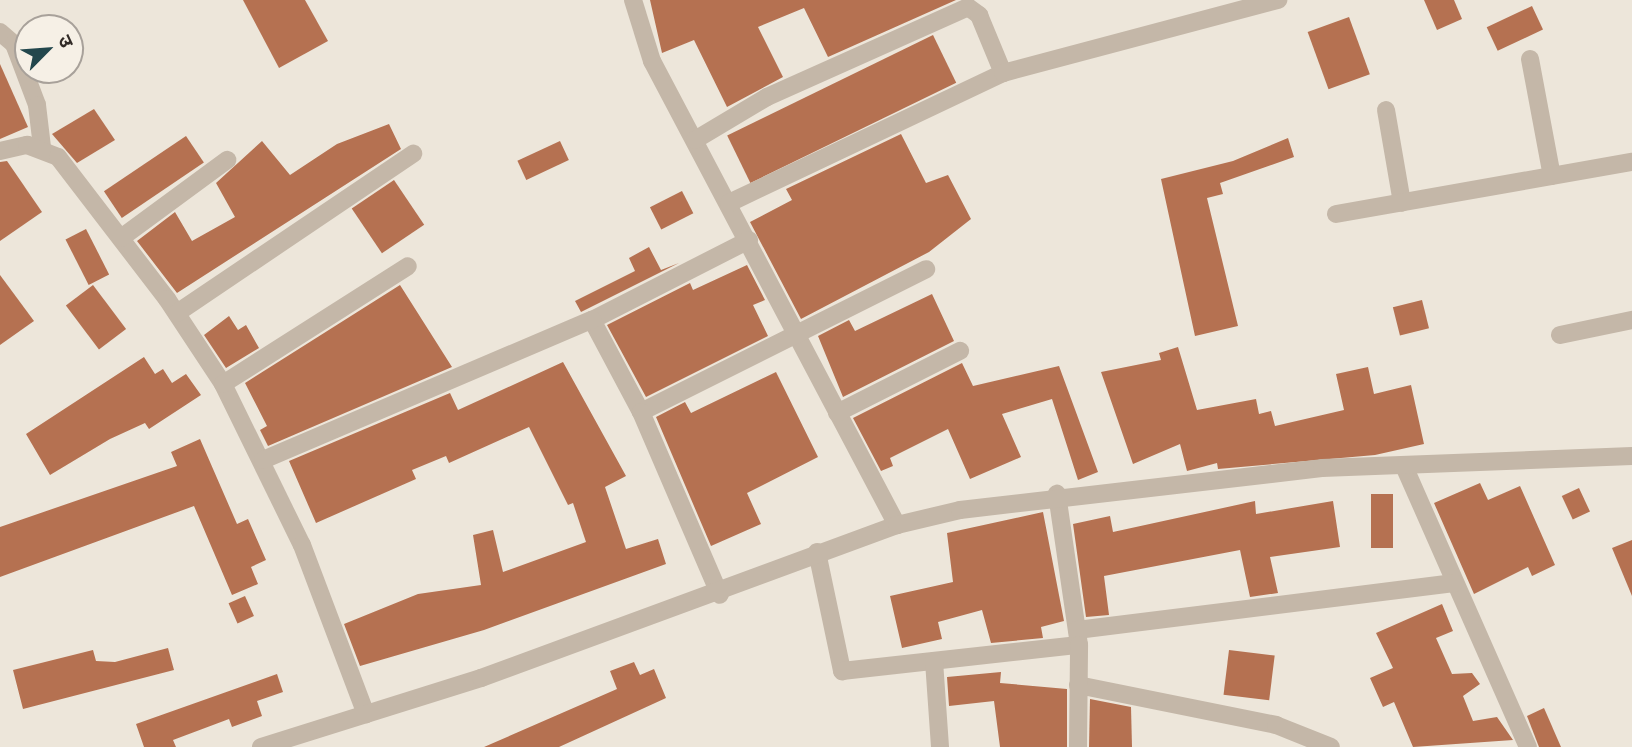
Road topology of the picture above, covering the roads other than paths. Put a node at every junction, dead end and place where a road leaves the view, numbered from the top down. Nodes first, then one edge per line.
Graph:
1 (633, 0) edge
2 (1278, 0) edge
3 (0, 32) edge
4 (1530, 59) dead end
5 (1003, 74) junction
6 (1386, 110) dead end
7 (695, 140) junction
8 (42, 147) junction
9 (0, 151) edge
10 (413, 154) dead end
11 (227, 160) dead end
12 (1632, 162) edge
13 (1552, 176) junction
14 (729, 203) junction
15 (1402, 203) junction
16 (1336, 214) dead end
17 (121, 238) junction
18 (749, 240) junction
19 (408, 266) dead end
20 (926, 269) dead end
21 (177, 313) junction
22 (592, 320) junction
23 (1632, 320) edge
24 (798, 333) junction
25 (1560, 335) dead end
26 (960, 351) dead end
27 (223, 384) junction
28 (641, 412) junction
29 (837, 413) junction
30 (1632, 456) edge
31 (263, 460) junction
32 (1404, 466) junction
33 (1056, 494) junction
34 (897, 524) junction
35 (817, 552) junction
36 (1454, 583) junction
37 (720, 595) junction
38 (1078, 637) junction
39 (934, 661) junction
40 (1078, 685) junction
41 (366, 714) junction
42 (269, 746) edge
43 (940, 747) edge
44 (1077, 747) edge
45 (1331, 747) edge
46 (1528, 747) edge

1 - 7 street
2 - 5 street
3 - 8 street
4 - 13 street
5 - 7 street
5 - 14 street
6 - 15 street
7 - 14 street
8 - 9 street
8 - 17 street
10 - 21 street
11 - 17 street
12 - 13 street
13 - 15 street
14 - 18 street
15 - 16 street
17 - 21 street
18 - 22 street
18 - 24 street
19 - 27 street
20 - 24 street
21 - 27 street
22 - 28 street
22 - 31 street
23 - 25 street
24 - 28 street
24 - 29 street
26 - 29 street
27 - 31 street
28 - 37 street
29 - 34 street
30 - 32 street
31 - 41 street
32 - 33 street
32 - 36 street
33 - 34 street
33 - 38 street
34 - 35 street
35 - 37 street
35 - 39 street
36 - 38 street
36 - 46 street
37 - 41 street
38 - 39 street
38 - 40 street
39 - 43 street
40 - 44 street
40 - 45 street
41 - 42 street

